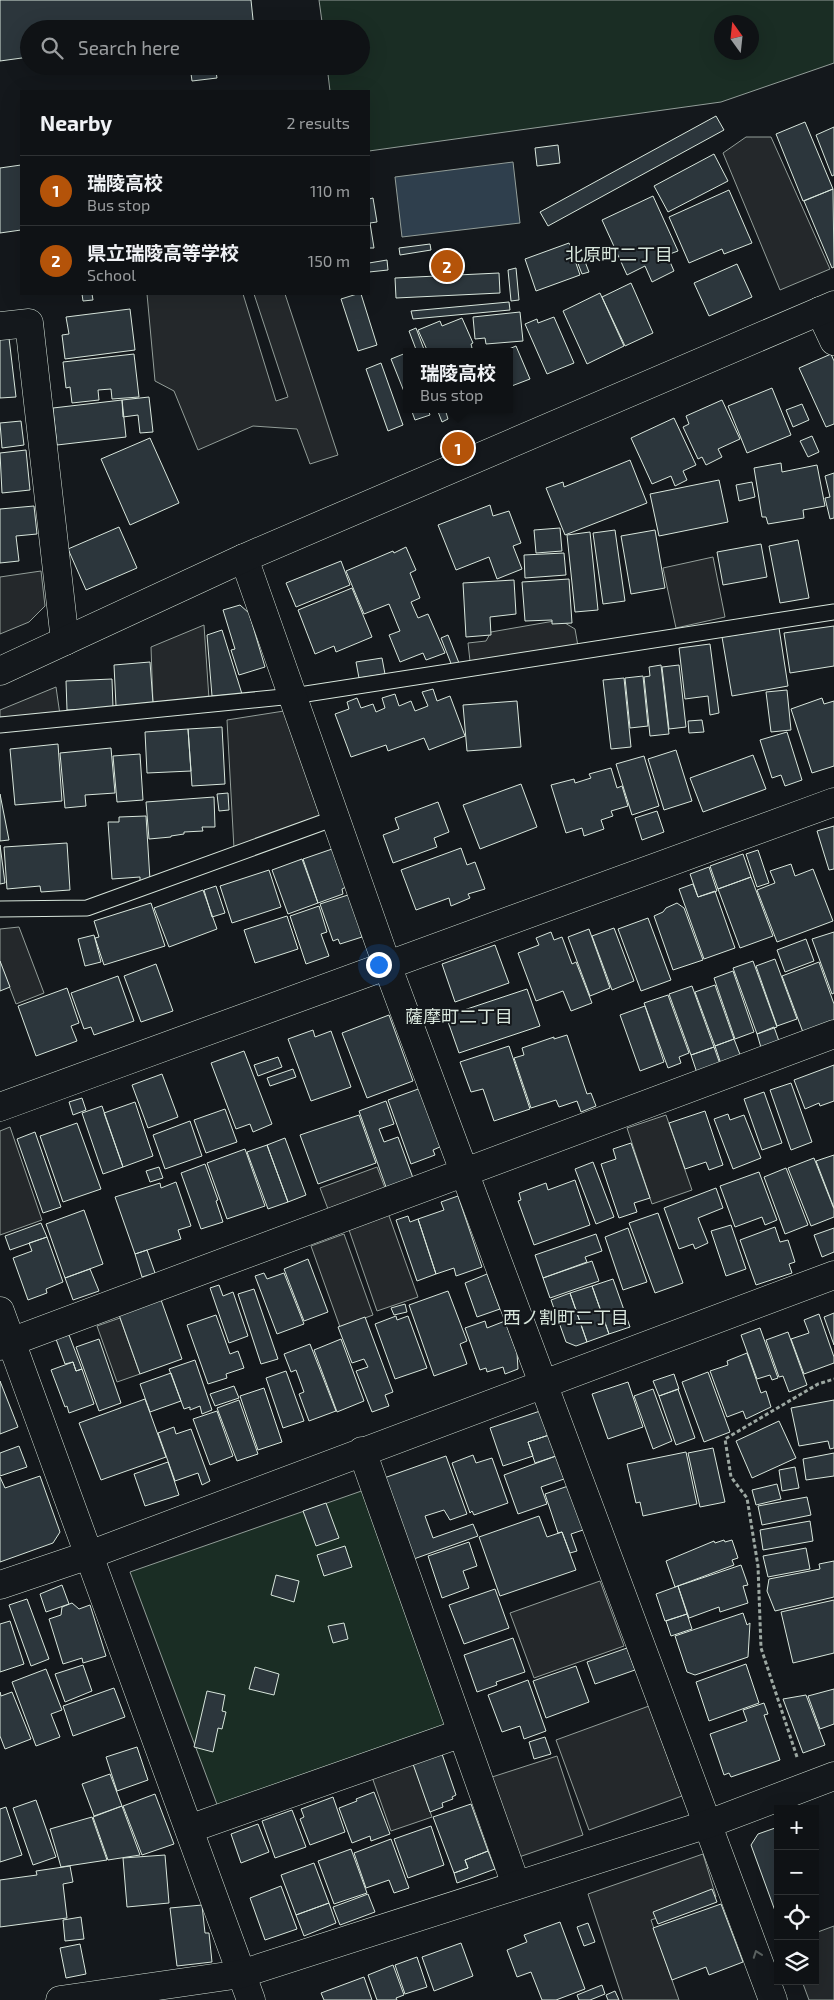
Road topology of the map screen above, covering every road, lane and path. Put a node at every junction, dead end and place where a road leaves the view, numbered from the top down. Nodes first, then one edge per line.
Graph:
1 (827, 308) edge
2 (0, 326) edge
3 (834, 341) edge
4 (244, 558) junction
5 (834, 612) edge
6 (65, 641) junction
7 (0, 671) edge
8 (293, 696) junction
9 (0, 726) edge
10 (834, 802) edge
11 (335, 818) junction
12 (0, 909) edge
13 (387, 965) junction
14 (834, 1034) edge
15 (0, 1107) edge
16 (464, 1171) junction
17 (834, 1275) edge
18 (0, 1311) edge
19 (6, 1343) edge
20 (834, 1379) edge
21 (543, 1383) junction
22 (362, 1451) junction
23 (89, 1554) junction
24 (0, 1585) edge
25 (462, 1733) junction
26 (834, 1776) edge
27 (806, 1787) junction
28 (708, 1824) junction
29 (189, 1829) junction
30 (516, 1885) junction
31 (241, 1974) junction
32 (60, 2000) edge
33 (251, 2000) edge
34 (774, 2000) edge

1 - 3 street
1 - 4 street
2 - 6 street
4 - 6 street
4 - 8 street
5 - 8 lane
6 - 7 street
8 - 9 lane
8 - 11 street
10 - 13 street
11 - 12 lane
11 - 13 street
13 - 15 street
13 - 16 street
14 - 16 street
16 - 19 street
16 - 21 street
17 - 21 street
18 - 19 street
19 - 23 street
20 - 27 path
21 - 22 street
21 - 28 street
22 - 23 street
22 - 25 street
23 - 24 street
23 - 29 street
25 - 29 street
25 - 30 street
26 - 27 street
27 - 28 street
28 - 30 street
34 -> 28 street
29 - 31 street
30 - 31 street
31 - 32 street
31 - 33 street

